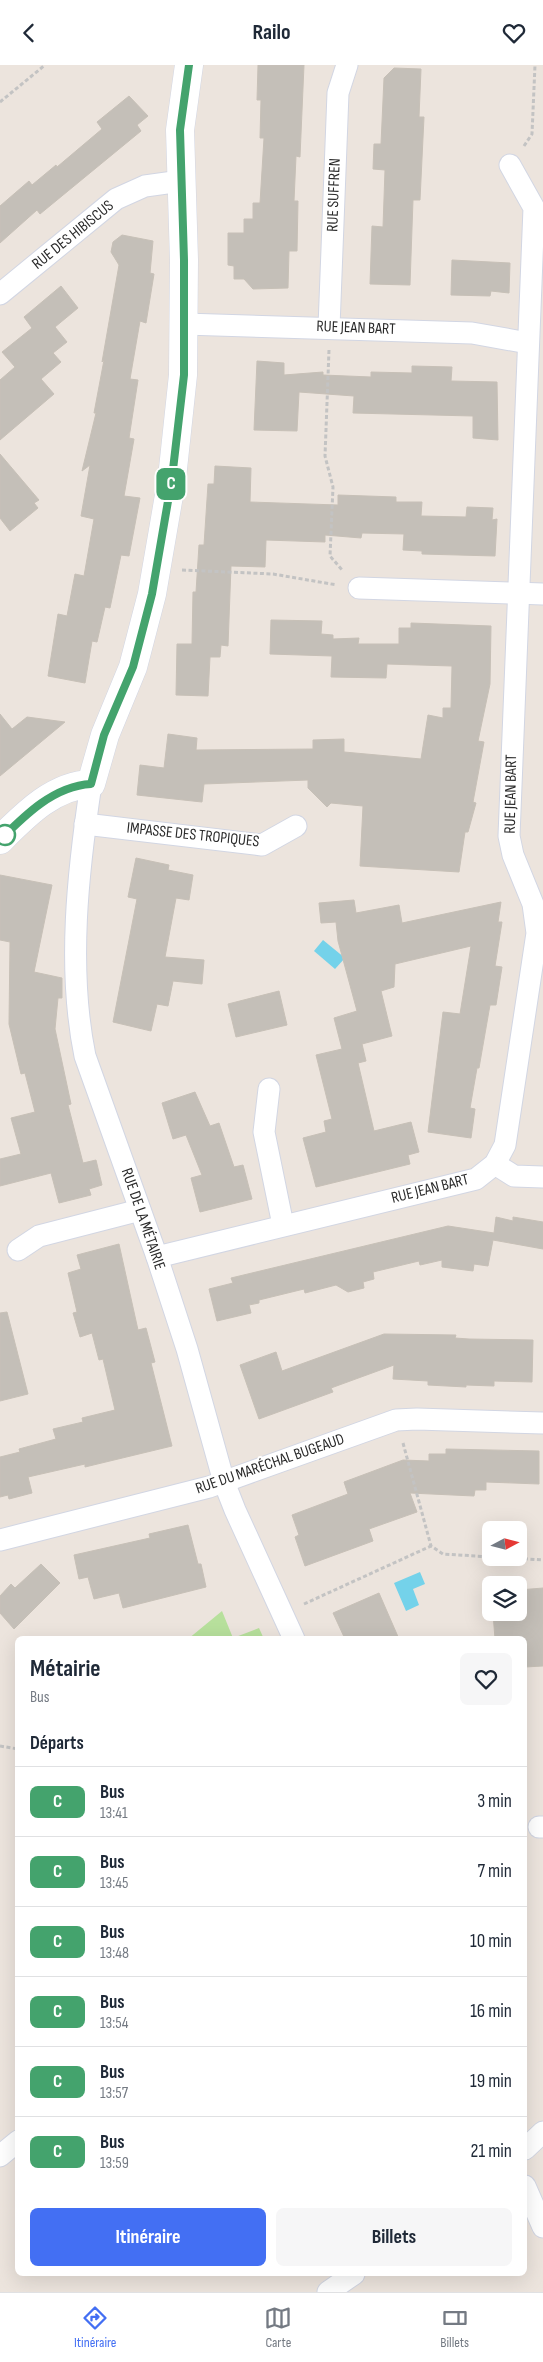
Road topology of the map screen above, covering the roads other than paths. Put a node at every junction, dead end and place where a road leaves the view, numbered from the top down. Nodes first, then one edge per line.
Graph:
1 (189, 65) edge
2 (347, 65) edge
3 (510, 165) road end
4 (181, 181) junction
5 (0, 294) edge
6 (184, 324) junction
7 (330, 327) junction
8 (528, 343) junction
9 (358, 588) road end
10 (519, 593) junction
11 (543, 593) edge
12 (91, 784) junction
13 (85, 824) junction
14 (296, 826) dead end
15 (0, 840) edge
16 (538, 901) edge
17 (269, 1089) dead end
18 (495, 1164) junction
19 (543, 1177) edge
20 (140, 1210) junction
21 (284, 1225) junction
22 (18, 1250) dead end
23 (157, 1257) junction
24 (543, 1423) edge
25 (224, 1482) junction
26 (0, 1540) edge
27 (293, 1636) edge
28 (543, 2132) edge
29 (15, 2144) edge
30 (527, 2147) edge
31 (0, 2156) edge
32 (527, 2191) edge
33 (543, 2227) edge
34 (351, 2276) edge
35 (328, 2292) edge

1 - 4 street
2 - 7 street, RUE SUFFREN
3 - 8 street, RUE JEAN BART
4 - 5 street, RUE DES HIBISCUS
4 - 6 street
6 - 7 street, RUE JEAN BART
6 - 12 street
7 - 8 street, RUE JEAN BART
8 - 10 street, RUE JEAN BART
9 - 10 street
10 - 11 street
10 - 16 street, RUE JEAN BART
12 - 13 street, RUE DE LA MÉTAIRIE
12 - 15 street
13 - 14 street, IMPASSE DES TROPIQUES
13 - 20 street, RUE DE LA MÉTAIRIE
16 - 18 street, RUE JEAN BART
17 - 21 street
18 - 19 street
18 - 21 street, RUE JEAN BART
20 - 22 street
20 - 23 street, RUE DE LA MÉTAIRIE
21 - 23 street, RUE JEAN BART
23 - 25 street, RUE DE LA MÉTAIRIE
24 - 25 street, RUE DU MARÉCHAL BUGEAUD
25 - 26 street, RUE DU MARÉCHAL BUGEAUD
25 - 27 street, RUE DE LA MÉTAIRIE
28 - 30 street
29 - 31 street
32 - 33 street
34 - 35 street

